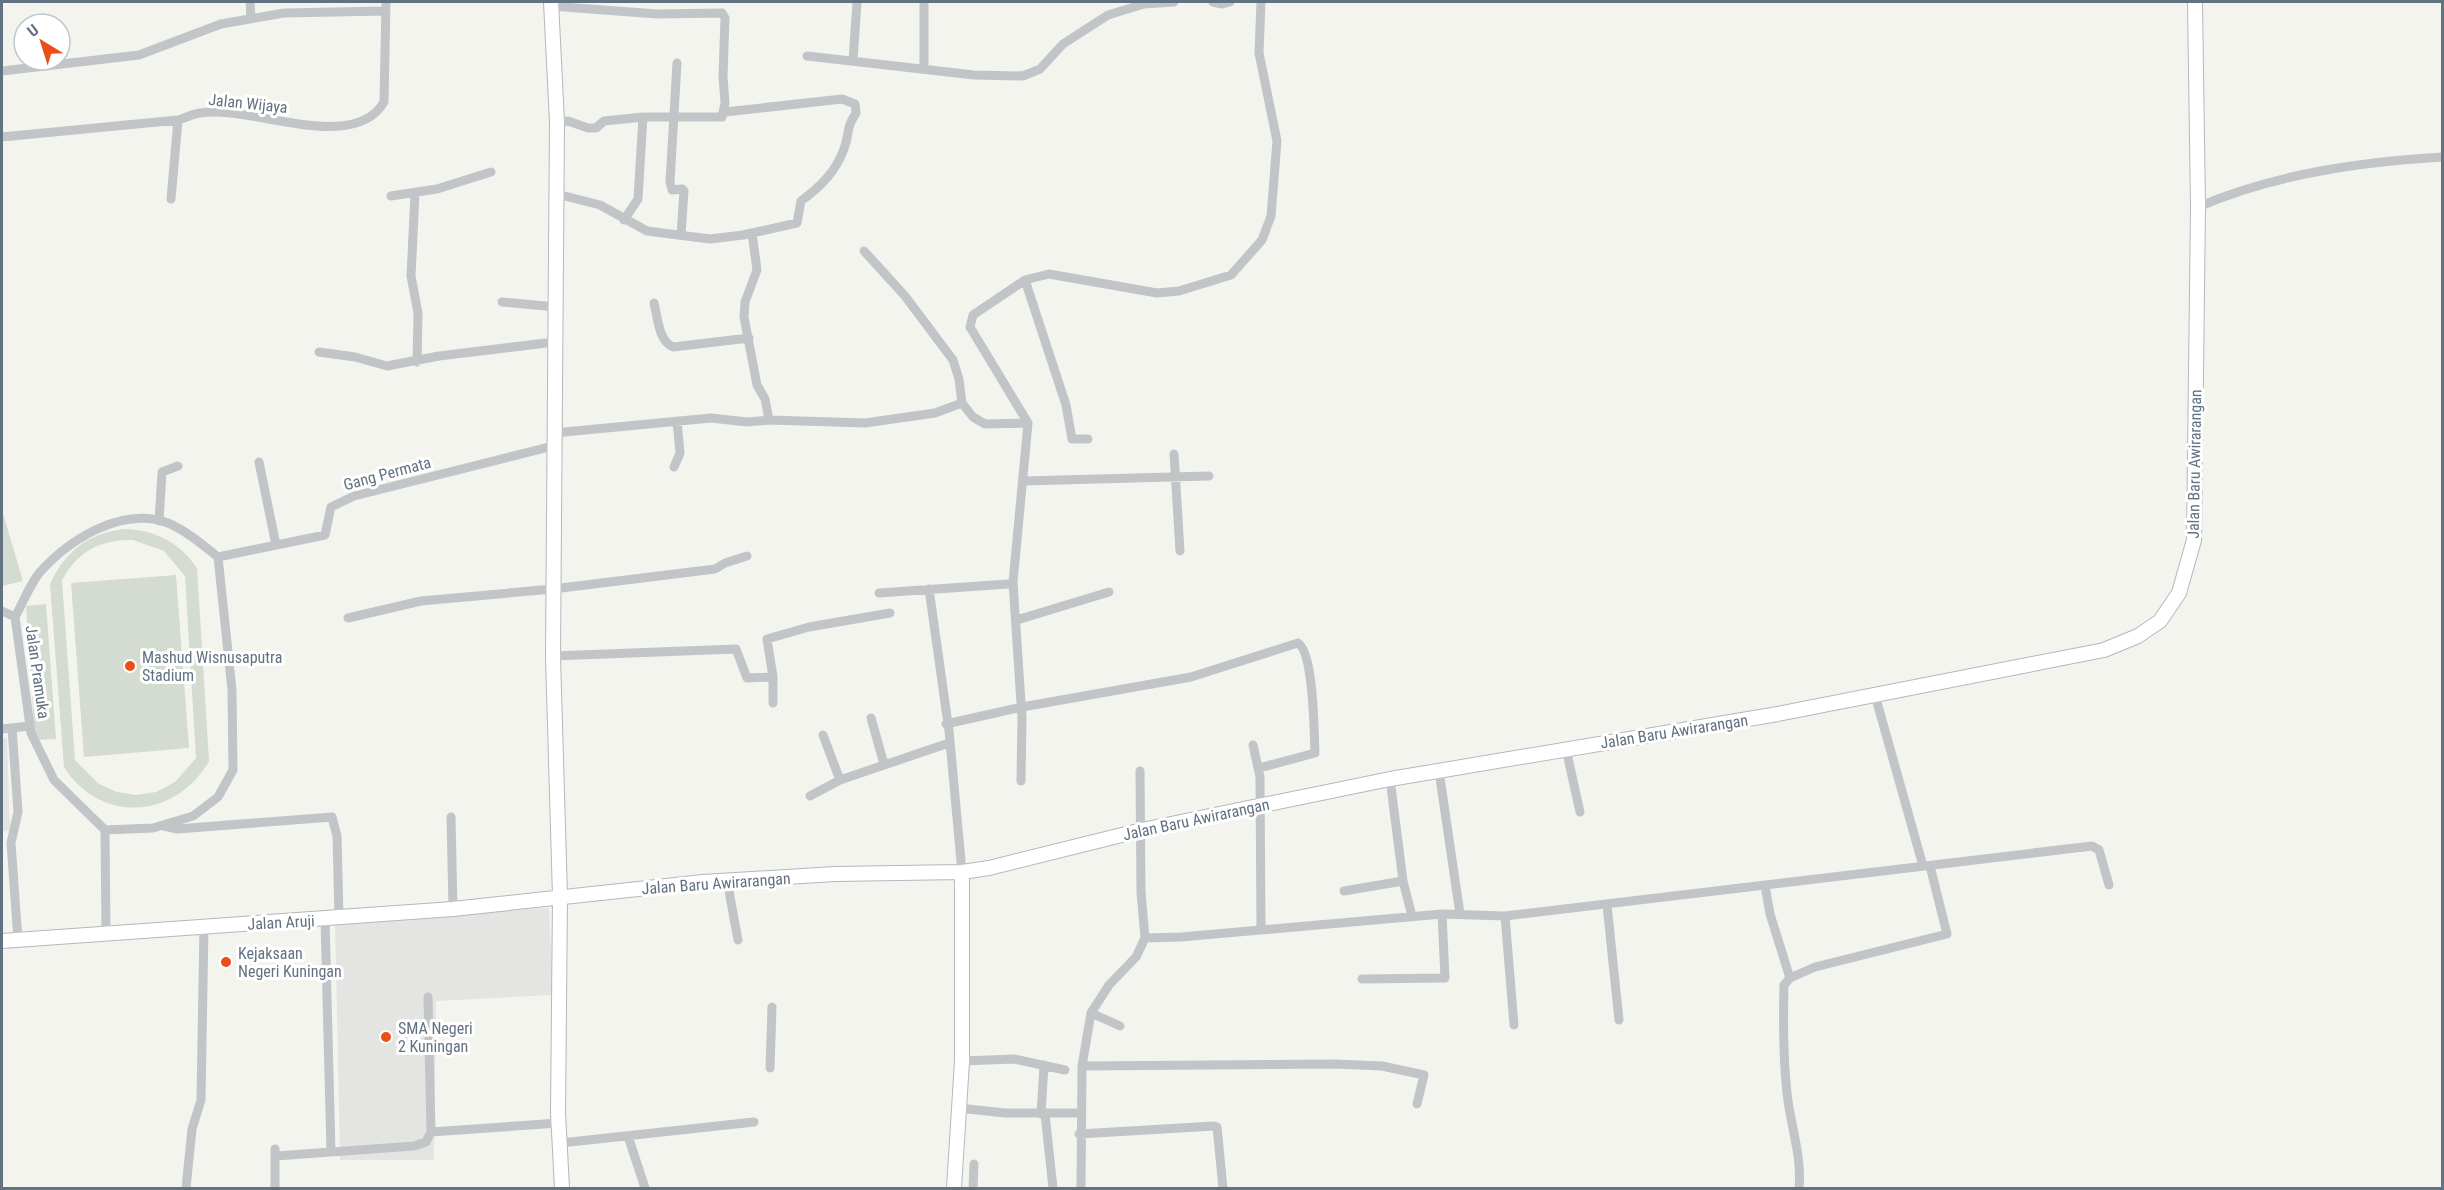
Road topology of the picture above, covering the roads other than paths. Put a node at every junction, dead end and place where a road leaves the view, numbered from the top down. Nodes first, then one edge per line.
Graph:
1 (250, 2) edge
2 (857, 2) edge
3 (924, 2) edge
4 (1174, 2) edge
5 (1213, 2) edge
6 (1230, 2) edge
7 (1261, 2) edge
8 (2194, 2) edge
9 (551, 4) edge
10 (386, 6) edge
11 (251, 18) junction
12 (807, 56) dead end
13 (853, 61) junction
14 (677, 63) dead end
15 (924, 69) junction
16 (2, 71) edge
17 (725, 112) junction
18 (643, 117) junction
19 (675, 118) junction
20 (178, 120) junction
21 (557, 122) junction
22 (2, 137) edge
23 (2442, 157) edge
24 (491, 172) dead end
25 (415, 194) junction
26 (557, 194) junction
27 (391, 196) dead end
28 (171, 199) dead end
29 (2198, 207) junction
30 (624, 220) junction
31 (752, 233) junction
32 (681, 235) junction
33 (864, 251) dead end
34 (1025, 280) junction
35 (502, 302) dead end
36 (654, 303) dead end
37 (556, 308) junction
38 (749, 338) junction
39 (554, 342) junction
40 (319, 352) dead end
41 (417, 362) junction
42 (962, 403) junction
43 (769, 420) junction
44 (676, 421) junction
45 (1023, 422) junction
46 (1088, 439) dead end
47 (553, 440) junction
48 (1174, 454) dead end
49 (259, 462) dead end
50 (178, 466) dead end
51 (674, 467) dead end
52 (1209, 476) dead end
53 (1174, 477) junction
54 (1023, 481) junction
55 (159, 521) junction
56 (276, 545) junction
57 (1180, 550) dead end
58 (747, 556) dead end
59 (218, 557) junction
60 (1008, 584) dead end
61 (554, 589) junction
62 (929, 589) junction
63 (1109, 592) dead end
64 (879, 593) dead end
65 (2, 611) edge
66 (890, 614) dead end
67 (15, 617) junction
68 (348, 618) dead end
69 (1017, 620) junction
70 (553, 656) junction
71 (773, 677) junction
72 (1875, 695) junction
73 (773, 703) dead end
74 (1021, 707) junction
75 (871, 718) dead end
76 (946, 723) junction
77 (30, 726) junction
78 (12, 728) junction
79 (2, 729) edge
80 (823, 735) dead end
81 (949, 743) junction
82 (1253, 745) dead end
83 (1566, 749) junction
84 (884, 764) junction
85 (1258, 768) junction
86 (1140, 771) dead end
87 (1439, 771) junction
88 (1390, 779) junction
89 (840, 780) junction
90 (1021, 781) dead end
91 (810, 796) dead end
92 (1258, 806) junction
93 (1580, 812) dead end
94 (451, 817) dead end
95 (163, 825) junction
96 (105, 830) junction
97 (1142, 830) junction
98 (1927, 866) junction
99 (962, 872) junction
100 (727, 880) junction
101 (1403, 881) junction
102 (2109, 885) dead end
103 (1765, 886) junction
104 (1344, 891) dead end
105 (560, 897) junction
106 (1607, 905) junction
107 (453, 909) junction
108 (1442, 914) junction
109 (1460, 914) junction
110 (1412, 916) junction
111 (1505, 916) junction
112 (332, 919) junction
113 (204, 925) junction
114 (1261, 928) junction
115 (106, 934) junction
116 (1144, 938) junction
117 (18, 940) junction
118 (738, 940) dead end
119 (2, 941) edge
120 (1791, 978) junction
121 (1362, 979) dead end
122 (428, 997) dead end
123 (772, 1007) dead end
124 (1091, 1013) junction
125 (1619, 1020) dead end
126 (1514, 1025) dead end
127 (1120, 1026) dead end
128 (966, 1061) junction
129 (1044, 1065) junction
130 (1082, 1066) junction
131 (770, 1068) dead end
132 (1065, 1070) dead end
133 (1418, 1104) dead end
134 (961, 1108) junction
135 (1080, 1113) junction
136 (1043, 1114) junction
137 (754, 1122) dead end
138 (560, 1123) junction
139 (431, 1132) junction
140 (1079, 1134) junction
141 (628, 1136) junction
142 (561, 1143) junction
143 (331, 1152) junction
144 (974, 1164) dead end
145 (963, 1187) edge
146 (186, 1188) edge
147 (275, 1188) edge
148 (562, 1188) edge
149 (645, 1188) edge
150 (1053, 1188) edge
151 (1081, 1188) edge
152 (1223, 1188) edge
153 (1799, 1188) edge

1 - 11 street
2 - 13 street
3 - 15 street
4 - 15 street
5 - 6 street
7 - 34 street
8 - 29 street, Jalan Baru Awirarangan
9 - 17 street
9 - 21 street
10 - 11 street
10 - 20 street, Jalan Wijaya
11 - 16 street
12 - 13 street
13 - 15 street
14 - 19 street
17 - 19 street
17 - 31 street
18 - 19 street
18 - 21 street
18 - 30 street
19 - 32 street
20 - 22 street, Jalan Wijaya
20 - 28 street
21 - 26 street
23 - 29 street
24 - 25 street
25 - 27 street
25 - 41 street
26 - 30 street
26 - 37 street
29 - 72 street, Jalan Baru Awirarangan
30 - 32 street
31 - 32 street
31 - 38 street
33 - 42 street
34 - 45 street
34 - 46 street
35 - 37 street
36 - 38 street
37 - 39 street
38 - 43 street
39 - 41 street
39 - 47 street
40 - 41 street
42 - 43 street
42 - 45 street
43 - 44 street
44 - 47 street
44 - 51 street
45 - 54 street
47 - 56 street, Gang Permata
47 - 61 street
48 - 53 street
49 - 56 street
50 - 55 street
52 - 53 street
53 - 54 street
53 - 57 street
54 - 69 street
55 - 59 street
55 - 67 street
56 - 59 street, Gang Permata
58 - 61 street
59 - 95 street
60 - 62 street
61 - 68 street
61 - 70 street
62 - 64 street
62 - 76 street
63 - 69 street
65 - 67 street, Jalan Pramuka
66 - 71 street
67 - 77 street, Jalan Pramuka
69 - 74 street
70 - 71 street
70 - 105 street
71 - 73 street
72 - 83 street, Jalan Baru Awirarangan
72 - 98 street
74 - 76 street
74 - 85 street
74 - 90 street
75 - 84 street
76 - 81 street
77 - 78 street
77 - 96 street, Jalan Pramuka
78 - 79 street
78 - 117 street
80 - 89 street
81 - 84 street
81 - 99 street
82 - 85 street
83 - 87 street, Jalan Baru Awirarangan
83 - 93 street
84 - 89 street
85 - 92 street
86 - 97 street
87 - 88 street, Jalan Baru Awirarangan
87 - 109 street
88 - 92 street, Jalan Baru Awirarangan
88 - 101 street
89 - 91 street
92 - 97 street, Jalan Baru Awirarangan
92 - 114 street
94 - 107 street
95 - 96 street
95 - 112 street
96 - 115 street
97 - 99 street, Jalan Baru Awirarangan
97 - 116 street
98 - 102 street
98 - 103 street
98 - 120 street
99 - 100 street, Jalan Baru Awirarangan
99 - 128 street
100 - 105 street, Jalan Baru Awirarangan
100 - 118 street
101 - 104 street
101 - 110 street
103 - 106 street
103 - 120 street
105 - 107 street, Jalan Aruji
105 - 138 street
106 - 111 street
106 - 125 street
107 - 112 street, Jalan Aruji
108 - 109 street
108 - 110 street
108 - 121 street
109 - 111 street
110 - 114 street
111 - 126 street
112 - 113 street, Jalan Aruji
112 - 143 street
113 - 115 street, Jalan Aruji
113 - 146 street
114 - 116 street
115 - 117 street, Jalan Aruji
116 - 124 street
117 - 119 street, Jalan Aruji
120 - 153 street
122 - 139 street
123 - 131 street
124 - 127 street
124 - 130 street
128 - 129 street
128 - 134 street
129 - 132 street
129 - 136 street
130 - 133 street
130 - 135 street
134 - 136 street
134 - 145 street
135 - 136 street
135 - 140 street
136 - 150 street
137 - 141 street
138 - 139 street
138 - 142 street
139 - 143 street
140 - 151 street
140 - 152 street
141 - 142 street
141 - 149 street
142 - 148 street
143 - 147 street
144 - 145 street

